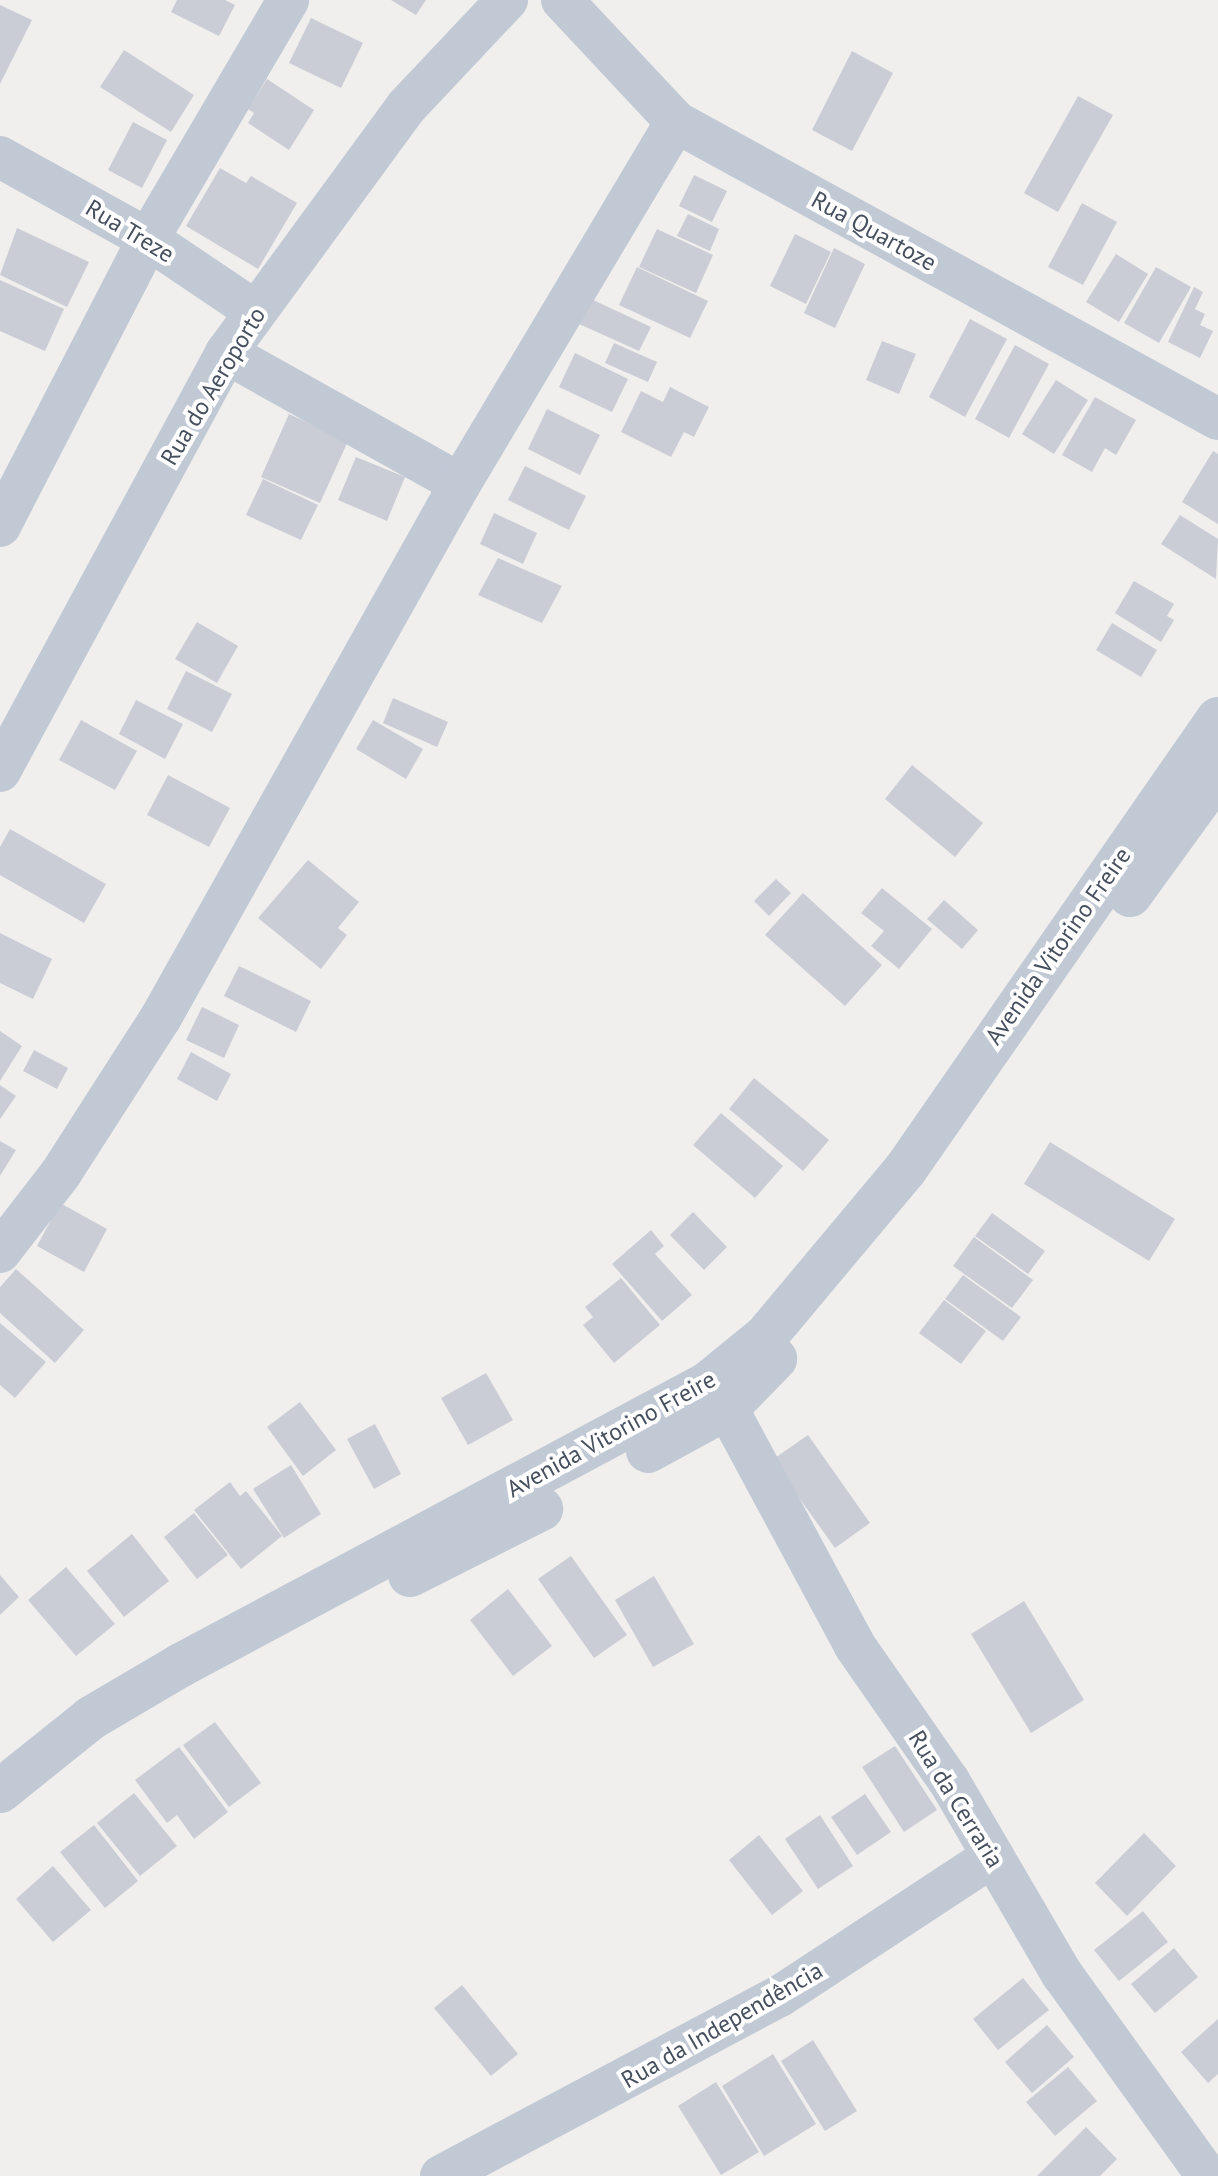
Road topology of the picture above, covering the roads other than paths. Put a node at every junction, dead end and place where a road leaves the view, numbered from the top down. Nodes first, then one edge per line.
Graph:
1 (288, 0) edge
2 (507, 0) edge
3 (562, 0) edge
4 (676, 122) junction
5 (0, 157) edge
6 (148, 239) junction
7 (255, 311) junction
8 (226, 353) junction
9 (1218, 419) edge
10 (460, 484) junction
11 (0, 526) edge
12 (1218, 719) edge
13 (5, 750) edge
14 (1218, 776) edge
15 (0, 1252) edge
16 (727, 1408) junction
17 (0, 1791) edge
18 (0, 1824) edge
19 (993, 1856) junction
20 (1209, 2167) edge
21 (441, 2176) edge

1 - 6 street
2 - 7 street, Rua do Aeroporto
3 - 4 street, Rua Quartoze
4 - 9 street, Rua Quartoze
4 - 10 street
5 - 6 street, Rua Treze
6 - 7 street, Rua Treze
6 - 11 street
7 - 8 street, Rua do Aeroporto
8 - 10 street
8 - 13 street, Rua do Aeroporto
10 - 15 street
12 - 17 street, Avenida Vitorino Freire
14 - 16 street, Avenida Vitorino Freire
16 - 18 street, Avenida Vitorino Freire
16 - 19 street, Rua da Cerraria
19 - 20 street, Rua da Cerraria
19 - 21 street, Rua da Independência

